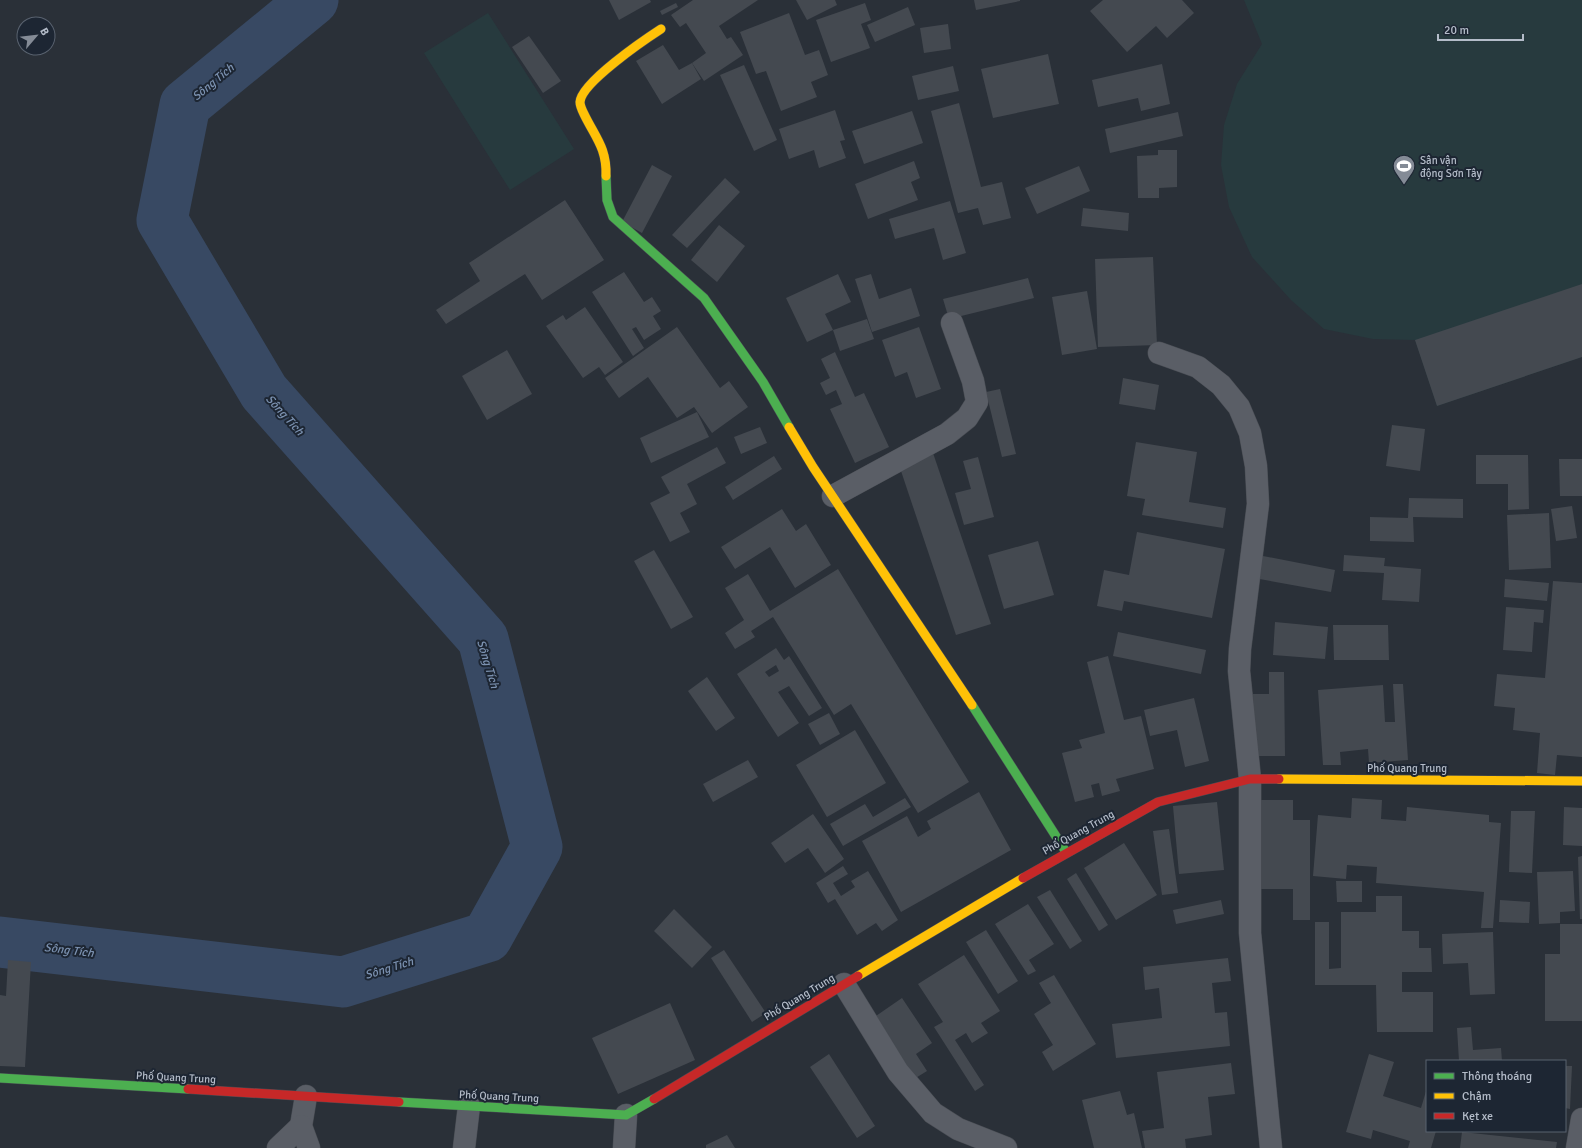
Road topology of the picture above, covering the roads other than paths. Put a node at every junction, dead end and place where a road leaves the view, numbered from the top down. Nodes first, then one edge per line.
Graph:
1 (661, 29) dead end
2 (952, 323) dead end
3 (1159, 354) dead end
4 (832, 496) junction
5 (1250, 779) junction
6 (1582, 781) edge
7 (1066, 852) junction
8 (844, 984) junction
9 (0, 1078) edge
10 (306, 1096) junction
11 (469, 1106) junction
12 (626, 1115) junction
13 (1582, 1119) edge
14 (301, 1126) junction
15 (278, 1148) edge
16 (309, 1148) edge
17 (464, 1148) edge
18 (624, 1148) edge
19 (1006, 1148) edge
20 (1271, 1148) edge
21 (1577, 1148) edge

1 - 4 street
2 - 4 street
3 - 5 street
4 - 7 street
5 - 6 street, Phố Quang Trung
5 - 7 street, Phố Quang Trung
5 - 20 street
7 - 8 street, Phố Quang Trung
8 - 12 street, Phố Quang Trung
8 - 19 street
9 - 10 street, Phố Quang Trung
10 - 11 street, Phố Quang Trung
10 - 14 street
11 - 12 street, Phố Quang Trung
11 - 17 street
12 - 18 street
13 - 21 street
14 - 15 street
14 - 16 street

